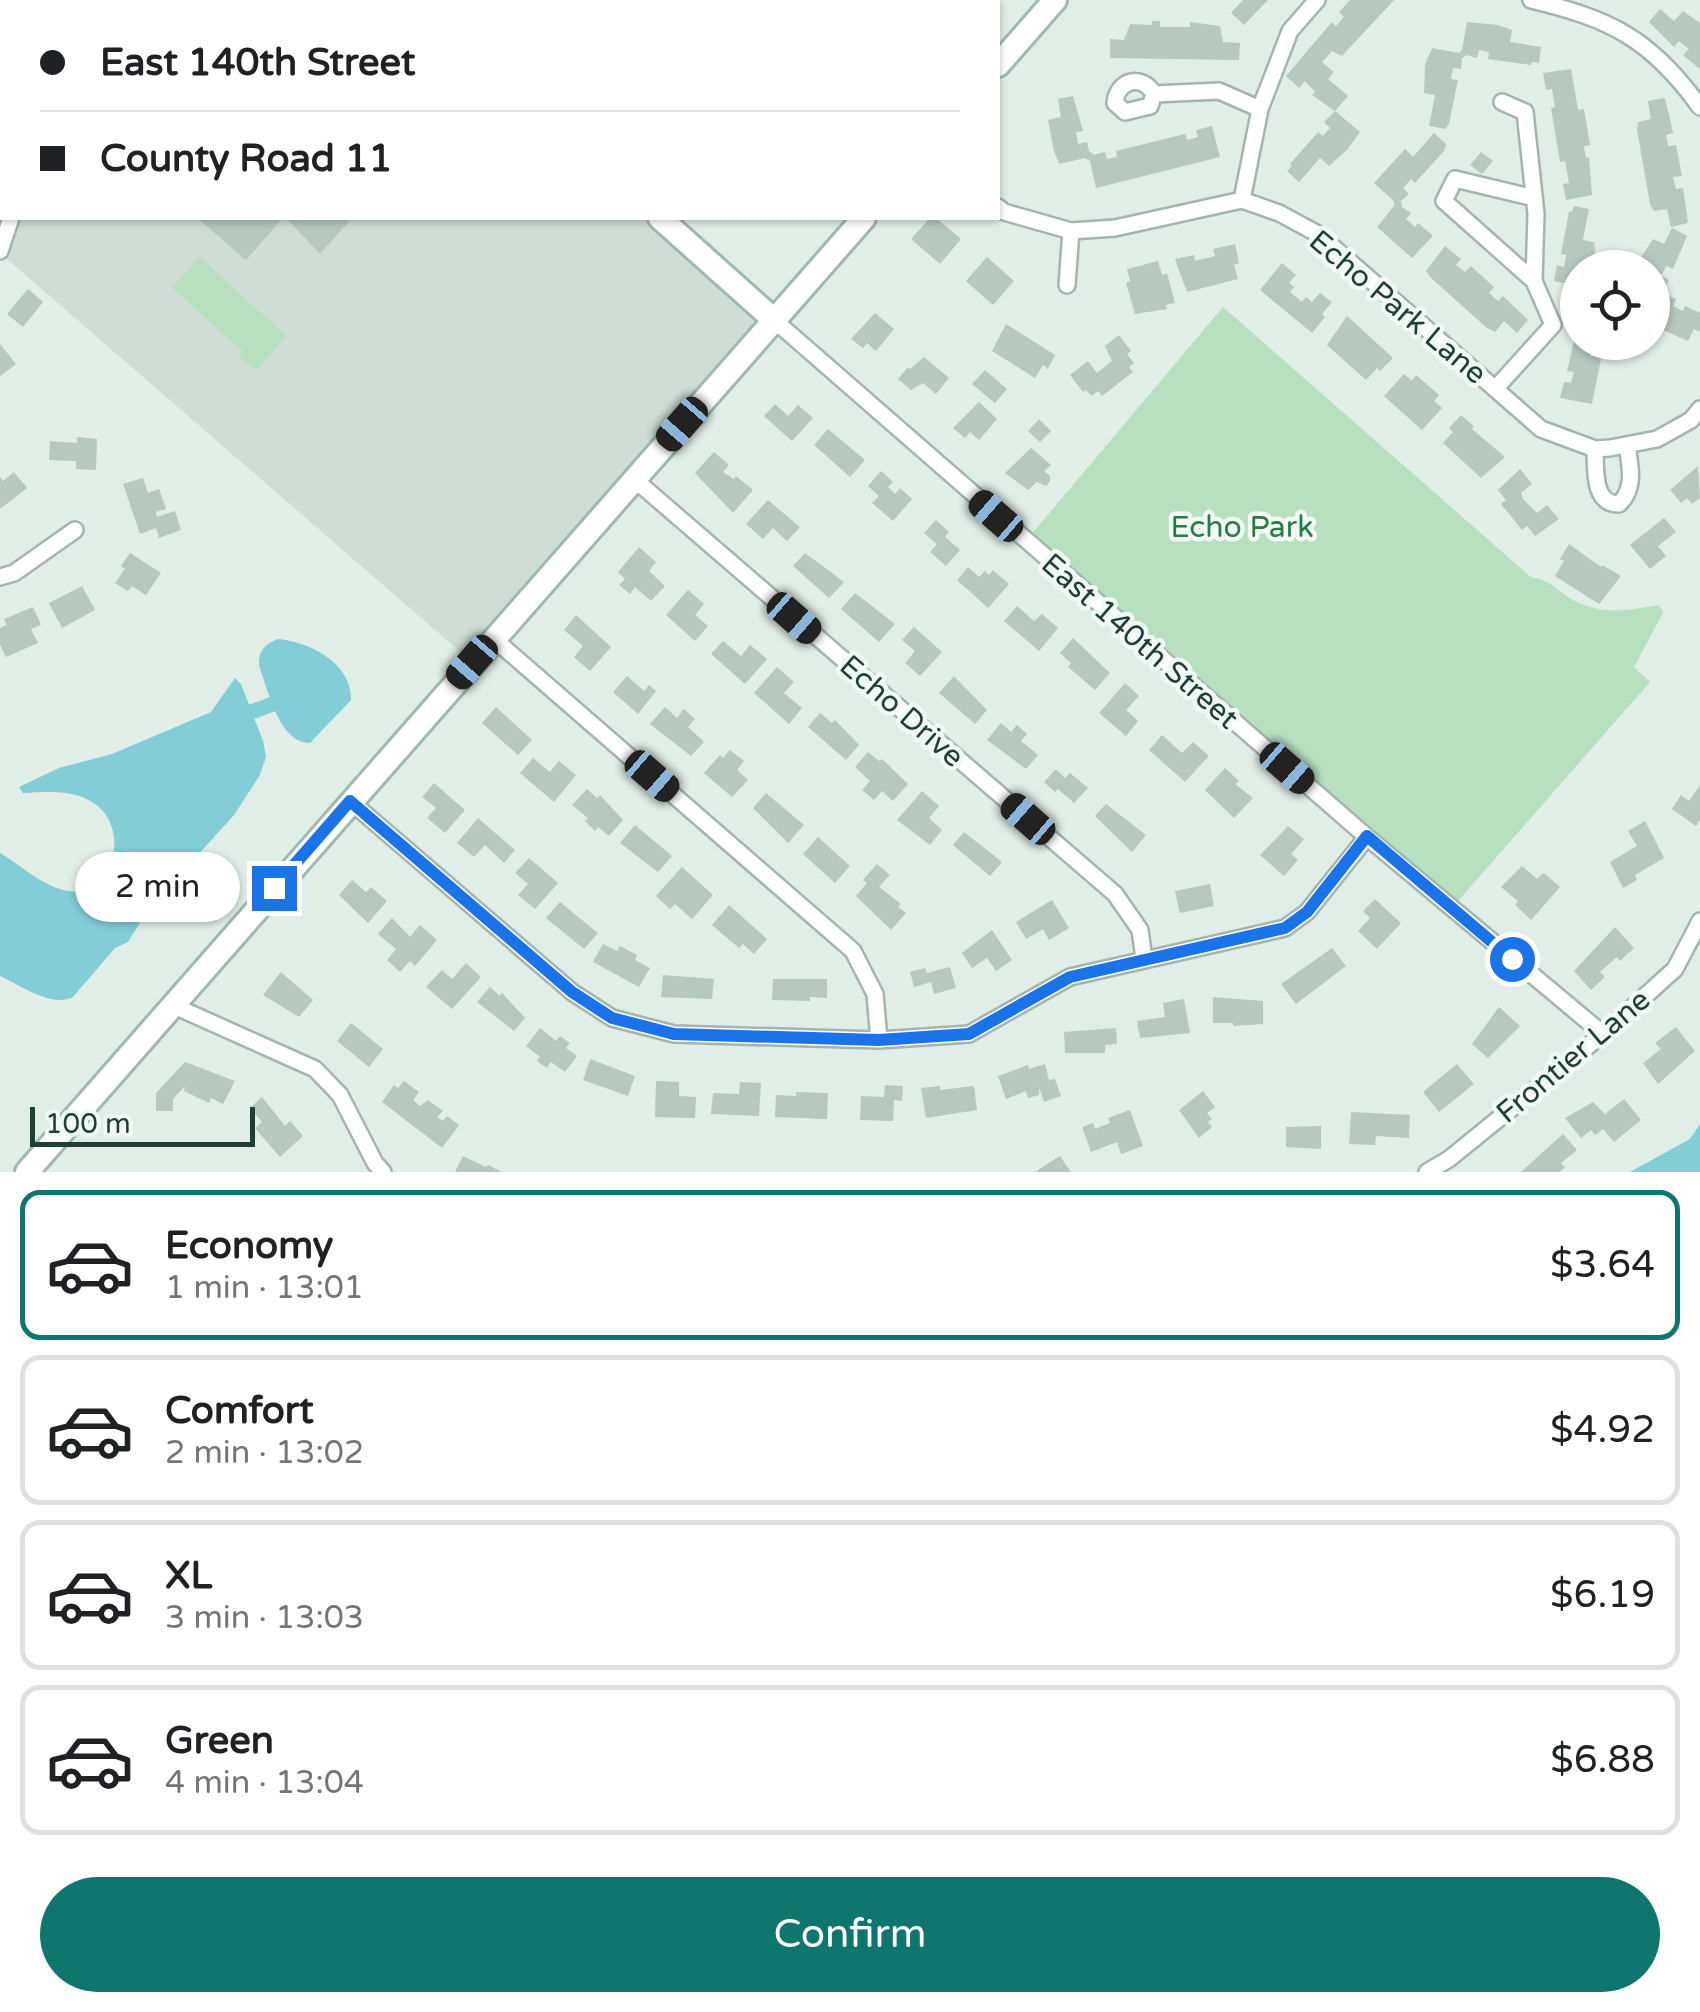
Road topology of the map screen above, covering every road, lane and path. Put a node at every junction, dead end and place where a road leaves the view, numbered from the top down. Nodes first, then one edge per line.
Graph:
1 (1054, 0) edge
2 (1317, 0) edge
3 (1531, 0) edge
4 (1000, 63) edge
5 (1154, 94) dead end
6 (1502, 102) dead end
7 (1700, 107) edge
8 (1260, 109) junction
9 (1534, 198) junction
10 (1242, 200) junction
11 (1000, 209) edge
12 (11, 220) edge
13 (662, 220) edge
14 (862, 220) edge
15 (1071, 231) junction
16 (0, 251) edge
17 (1534, 280) junction
18 (1066, 285) dead end
19 (774, 320) junction
20 (1495, 389) junction
21 (1700, 409) edge
22 (1627, 445) junction
23 (1595, 449) junction
24 (634, 479) junction
25 (75, 530) dead end
26 (0, 578) edge
27 (494, 639) junction
28 (350, 801) junction
29 (1367, 836) junction
30 (1700, 921) edge
31 (1144, 959) junction
32 (172, 1004) junction
33 (1602, 1034) junction
34 (879, 1040) junction
35 (27, 1172) edge
36 (383, 1172) edge
37 (1426, 1172) edge

1 - 4 street
2 - 8 street
3 - 7 street
5 - 8 street
6 - 9 street
8 - 10 street
9 - 17 street
9 - 17 street
10 - 15 street
10 - 20 street, Echo Park Lane
11 - 15 street
12 - 16 street
13 - 19 street
14 - 19 street
15 - 18 street
17 - 20 street
19 - 24 street
19 - 29 street, East 140th Street
20 - 23 street, Echo Park Lane
21 - 22 street, Echo Park Lane
22 - 23 street, Echo Park Lane
22 - 23 street
24 - 27 street
24 - 31 street, Echo Drive
25 - 26 street
27 - 28 street
27 - 34 street
28 - 32 street
28 - 34 street
29 - 31 street
29 - 33 street, East 140th Street
30 - 33 street, Frontier Lane
31 - 34 street
32 - 35 street
32 - 36 street
33 - 37 street, Frontier Lane

